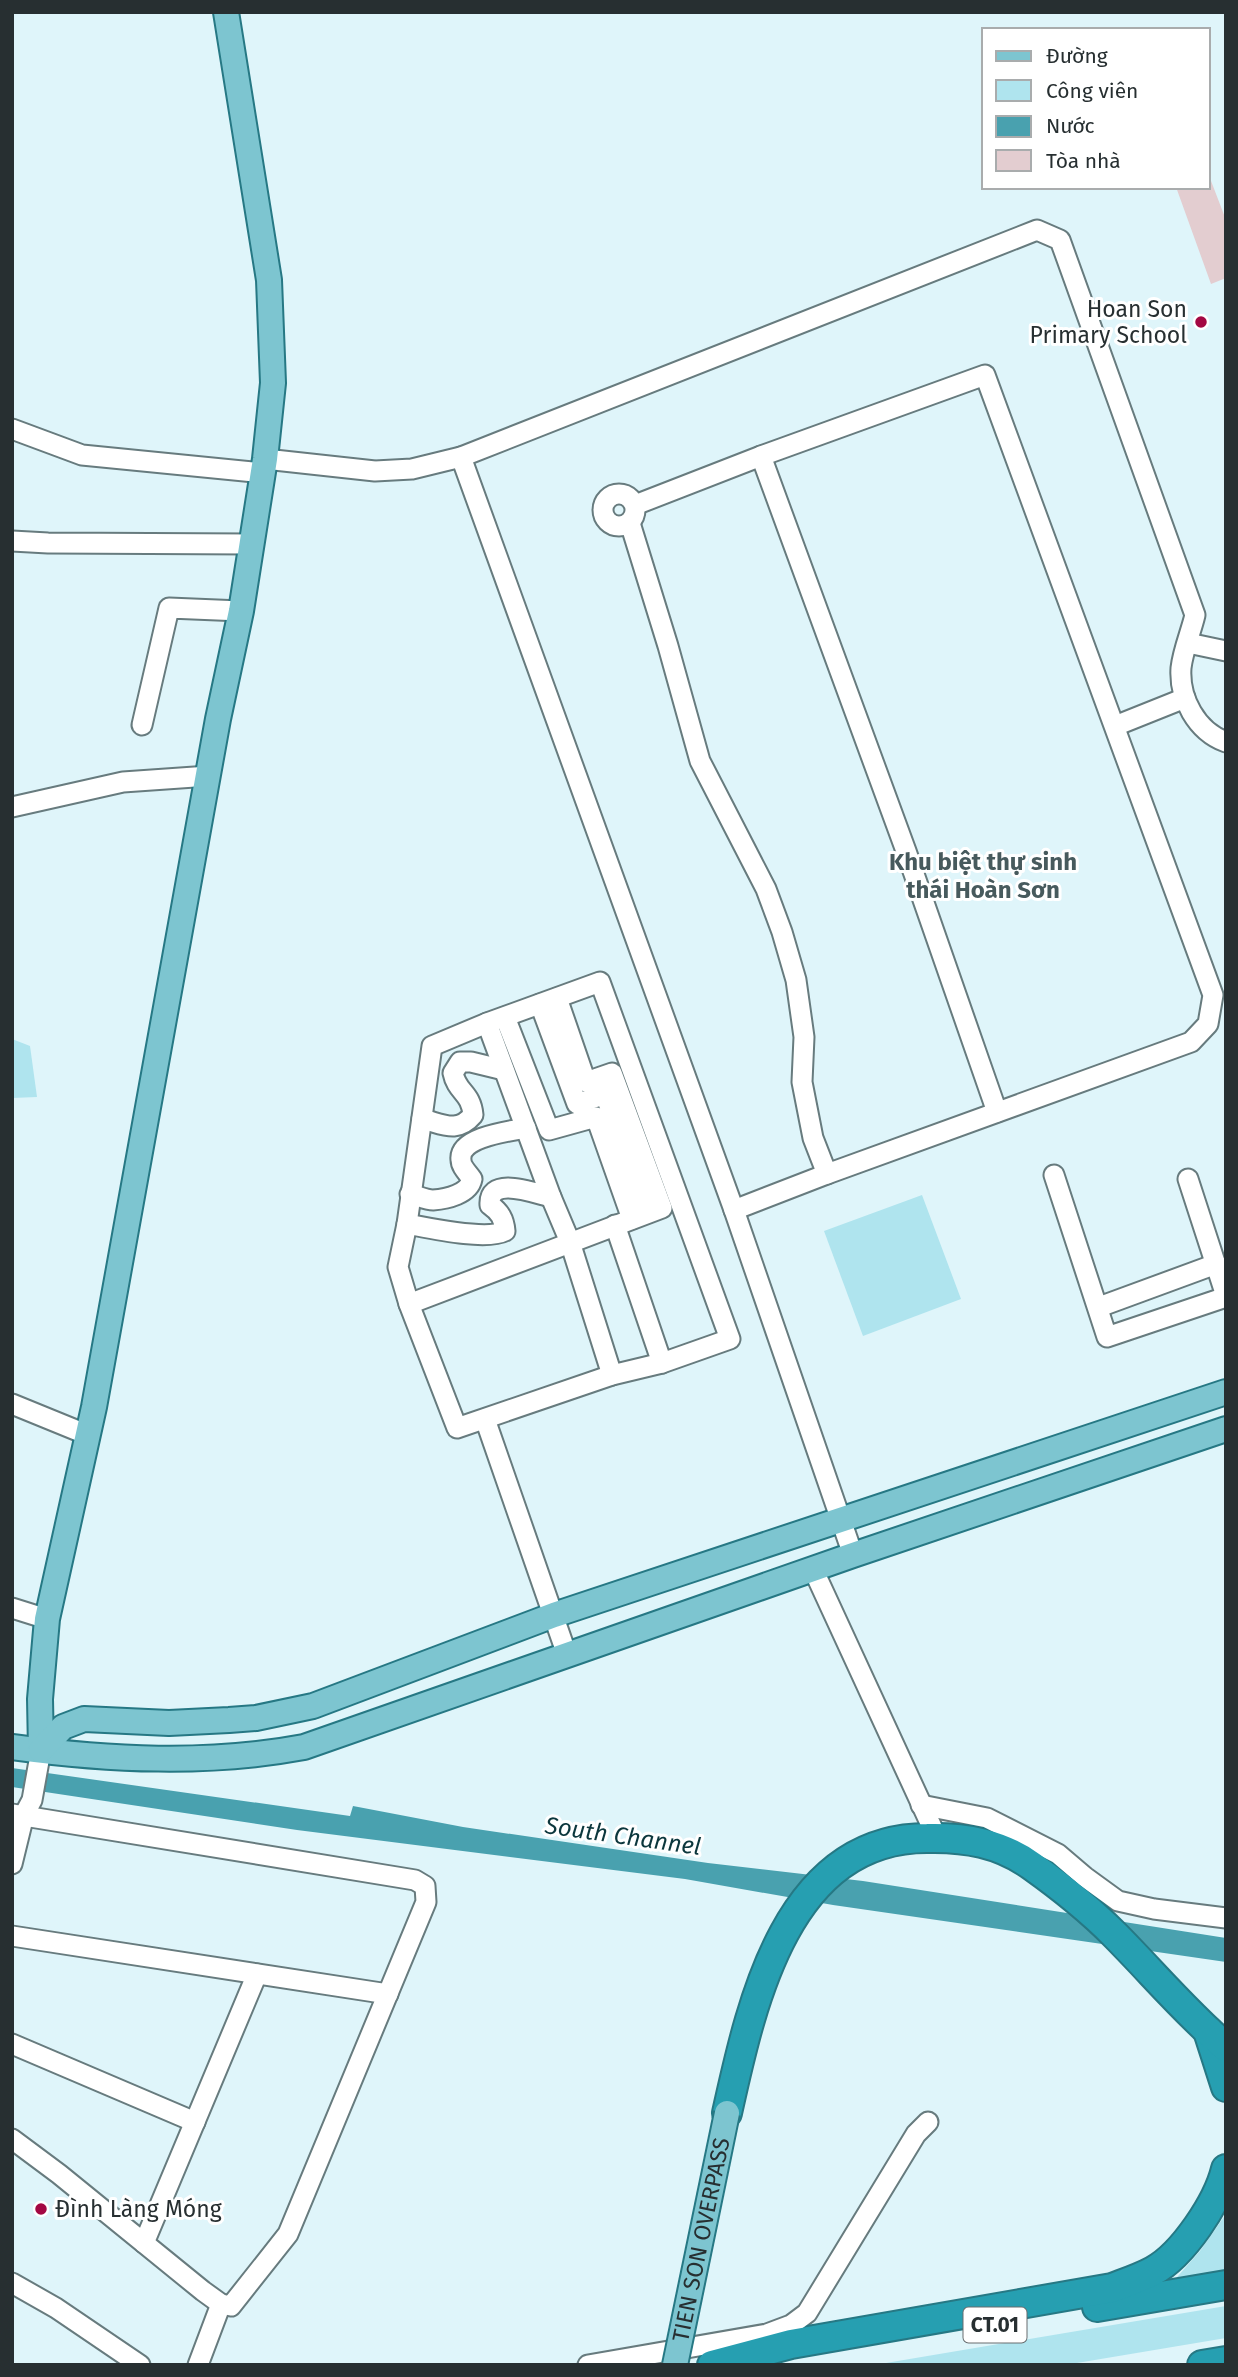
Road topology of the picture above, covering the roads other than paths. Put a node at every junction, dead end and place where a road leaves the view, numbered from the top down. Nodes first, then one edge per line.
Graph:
1 (226, 12) edge
2 (12, 429) edge
3 (761, 456) junction
4 (461, 457) junction
5 (264, 466) junction
6 (12, 541) edge
7 (251, 544) junction
8 (241, 611) junction
9 (1188, 643) junction
10 (1226, 651) edge
11 (1185, 698) junction
12 (142, 725) dead end
13 (1115, 726) junction
14 (1226, 741) edge
15 (209, 776) junction
16 (12, 807) edge
17 (549, 1001) junction
18 (496, 1020) junction
19 (504, 1070) junction
20 (998, 1112) junction
21 (422, 1119) junction
22 (526, 1128) junction
23 (827, 1174) junction
24 (1055, 1175) dead end
25 (1188, 1179) dead end
26 (410, 1194) junction
27 (551, 1197) junction
28 (734, 1210) junction
29 (632, 1219) junction
30 (407, 1224) junction
31 (570, 1242) junction
32 (1216, 1264) junction
33 (1226, 1296) edge
34 (410, 1304) junction
35 (1098, 1307) junction
36 (663, 1363) junction
37 (612, 1374) junction
38 (1226, 1392) edge
39 (12, 1404) edge
40 (485, 1419) junction
41 (1226, 1429) edge
42 (88, 1435) junction
43 (839, 1519) junction
44 (853, 1555) junction
45 (813, 1569) junction
46 (12, 1608) edge
47 (554, 1615) junction
48 (47, 1619) junction
49 (567, 1655) junction
50 (12, 1746) edge
51 (41, 1750) junction
52 (921, 1805) junction
53 (23, 1810) edge
54 (937, 1838) junction
55 (12, 1864) edge
56 (1226, 1918) edge
57 (12, 1936) edge
58 (257, 1974) junction
59 (388, 1994) junction
60 (1217, 2039) edge
61 (12, 2044) edge
62 (1226, 2087) edge
63 (727, 2113) joint
64 (195, 2122) junction
65 (928, 2122) dead end
66 (12, 2139) edge
67 (1226, 2169) edge
68 (145, 2243) junction
69 (12, 2283) edge
70 (1226, 2285) edge
71 (221, 2304) junction
72 (1226, 2361) edge
73 (140, 2365) edge
74 (198, 2365) edge
75 (587, 2365) edge
76 (675, 2365) edge
77 (712, 2365) edge
78 (764, 2365) edge
79 (1202, 2365) edge

1 - 5 main road
2 - 5 street
3 - 13 street
3 - 20 street
3 - 23 street
4 - 5 street
4 - 9 street
4 - 28 street
5 - 7 main road
6 - 7 street
7 - 8 main road
8 - 12 street
8 - 15 main road
9 - 10 street
9 - 11 street
11 - 13 street
11 - 14 street
13 - 20 street
15 - 16 street
15 - 42 main road
17 - 18 street
17 - 29 street
17 - 36 street
18 - 19 street
18 - 21 street
18 - 29 street
19 - 21 street
19 - 22 street
20 - 23 street
21 - 26 street
22 - 26 street
22 - 27 street
23 - 28 street
24 - 35 street
25 - 32 street
26 - 30 street
27 - 30 street
27 - 31 street
28 - 43 street
29 - 31 street
29 - 36 street
30 - 34 street
31 - 34 street
31 - 37 street
32 - 33 street
32 - 35 street
33 - 35 street
34 - 40 street
36 - 37 street
37 - 40 street
38 - 43 main road
39 - 42 street
40 - 47 street
41 - 44 main road
42 - 48 main road
43 - 44 street
43 - 47 main road
44 - 45 main road
45 - 49 main road
45 - 52 street
46 - 48 street
47 - 49 street
47 - 51 main road
48 - 51 main road
49 - 51 main road
50 - 51 main road
51 - 53 street
52 - 54 street
52 - 56 street
53 - 55 street
53 - 59 street
54 - 60 highway
54 - 63 highway
57 - 58 street
58 - 59 street
58 - 64 street
59 - 71 street
60 - 62 highway
61 - 64 street
63 - 76 main road, TIEN SON OVERPASS, bridge
64 - 68 street
65 - 75 street
66 - 68 street
67 - 77 highway
68 - 71 street
69 - 73 street
70 - 78 highway, CT.01
71 - 74 street
72 - 79 highway

